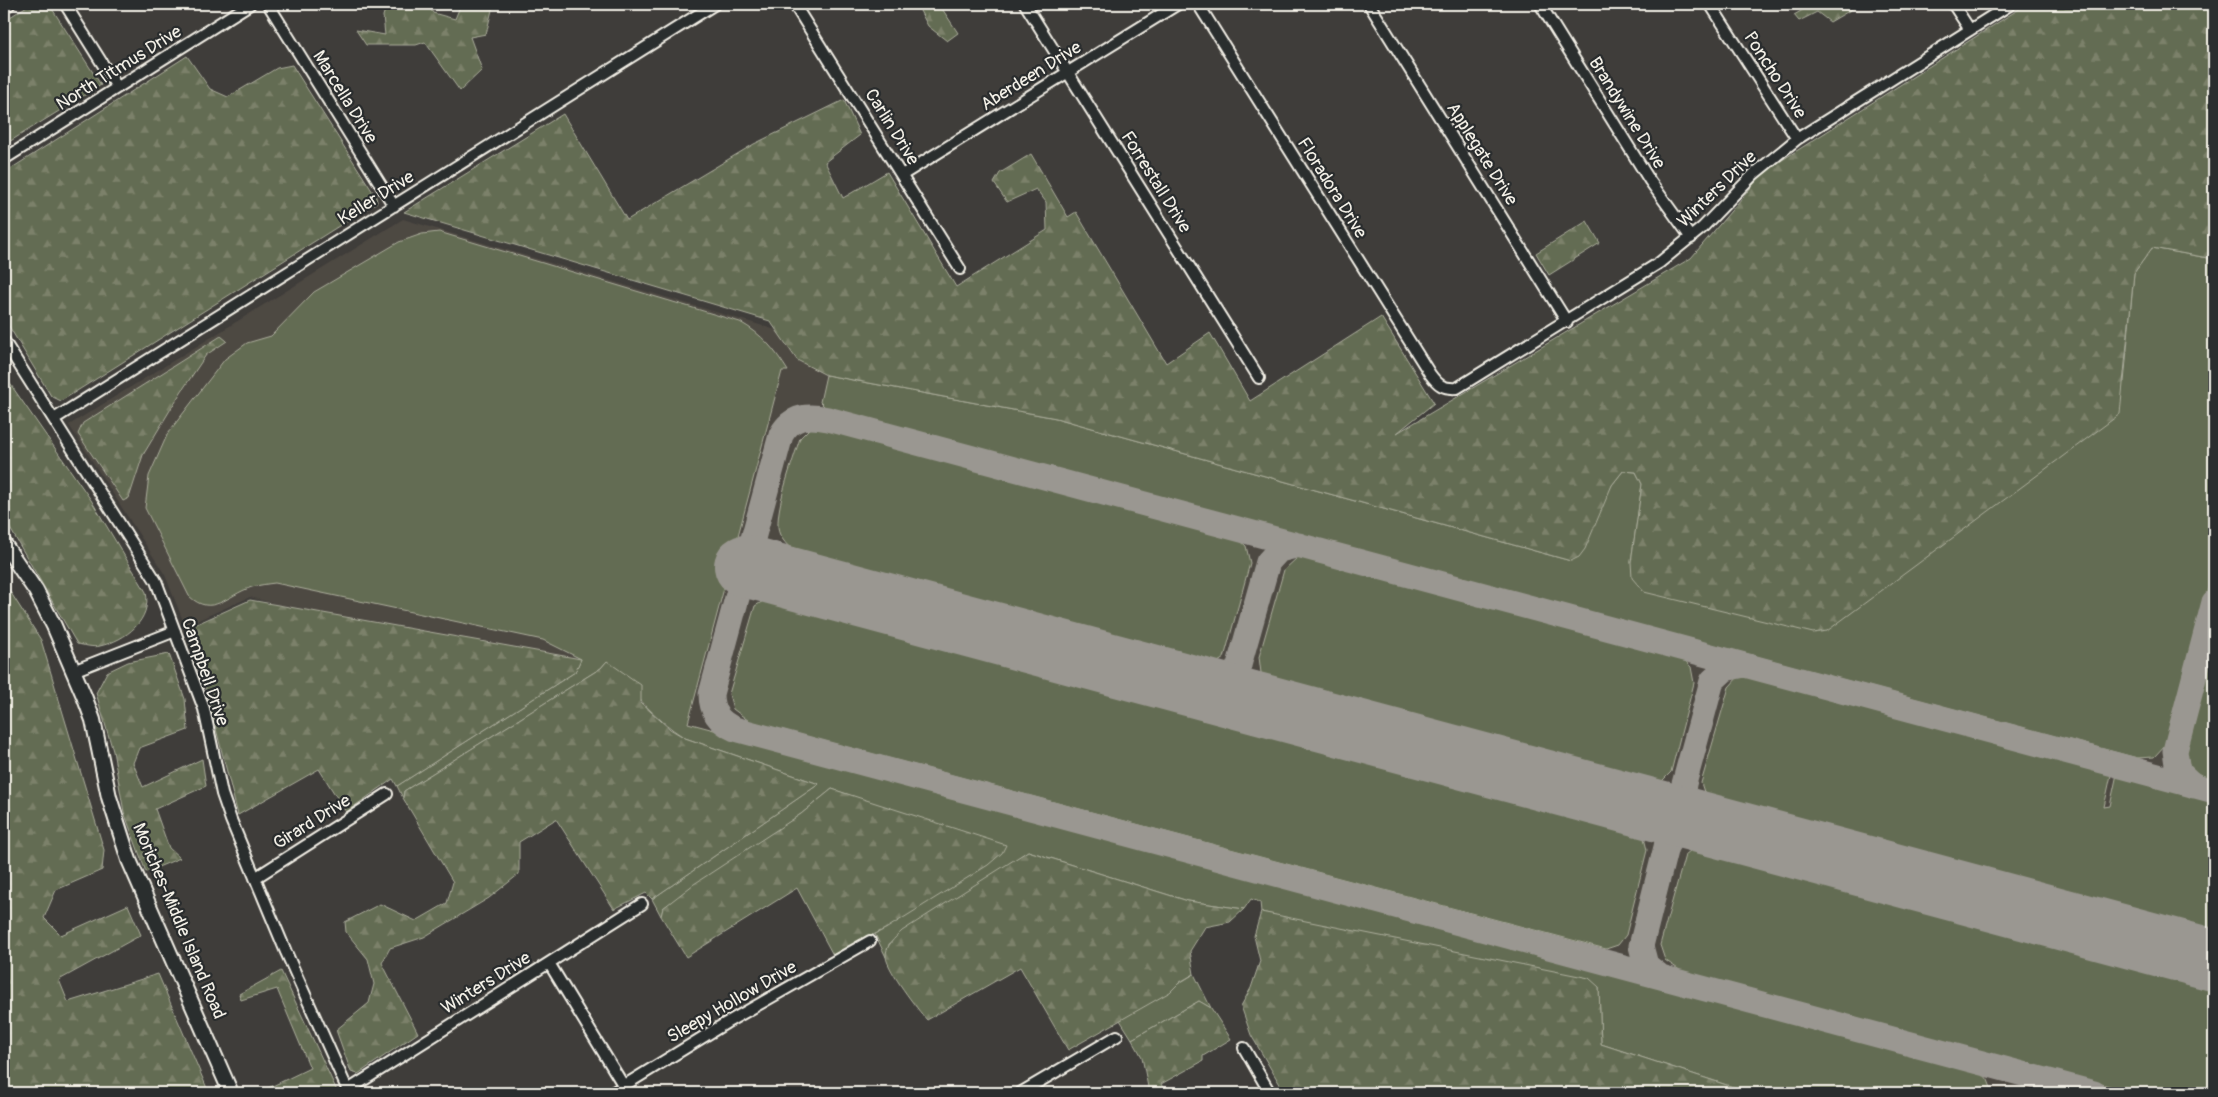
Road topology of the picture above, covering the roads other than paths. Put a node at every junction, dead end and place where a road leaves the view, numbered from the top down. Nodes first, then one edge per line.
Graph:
1 (10, 4) edge
2 (66, 4) edge
3 (250, 4) edge
4 (268, 4) edge
5 (715, 4) edge
6 (794, 4) edge
7 (1025, 4) edge
8 (1178, 4) edge
9 (1198, 4) edge
10 (1369, 4) edge
11 (1540, 4) edge
12 (1710, 4) edge
13 (1953, 4) edge
14 (2011, 4) edge
15 (4, 8) edge
16 (1970, 30) junction
17 (1068, 72) junction
18 (117, 87) junction
19 (1797, 139) junction
20 (4, 159) edge
21 (902, 175) junction
22 (394, 206) junction
23 (1690, 238) junction
24 (960, 269) dead end
25 (1567, 322) junction
26 (4, 340) edge
27 (1259, 378) dead end
28 (1442, 388) joint
29 (54, 419) junction
30 (4, 544) edge
31 (175, 631) junction
32 (73, 671) junction
33 (387, 794) dead end
34 (255, 878) junction
35 (642, 904) dead end
36 (870, 941) dead end
37 (549, 963) junction
38 (1117, 1036) dead end
39 (1244, 1048) dead end
40 (626, 1090) edge
41 (348, 1092) edge
42 (231, 1093) edge
43 (612, 1093) edge
44 (1020, 1093) edge
45 (1270, 1093) edge

1 - 15 street
2 - 18 street
3 - 18 street, North Titmus Drive
4 - 22 street, Marcella Drive
5 - 22 street, Keller Drive
6 - 21 street, Carlin Drive
7 - 17 street, Forrestall Drive
8 - 17 street, Aberdeen Drive
9 - 28 street, Floradora Drive
10 - 25 street, Applegate Drive
11 - 23 street, Brandywine Drive
12 - 19 street, Poncho Drive
13 - 16 street
14 - 16 street, Winters Drive
16 - 19 street, Winters Drive
17 - 21 street, Aberdeen Drive
17 - 27 street, Forrestall Drive
18 - 20 street, North Titmus Drive
19 - 23 street, Winters Drive
21 - 24 street, Carlin Drive
22 - 29 street, Keller Drive
23 - 25 street, Winters Drive
25 - 28 street, Winters Drive
26 - 29 street, Campbell Drive
29 - 31 street, Campbell Drive
30 - 32 main road, Moriches-Middle Island Road
31 - 32 street
31 - 34 street, Campbell Drive
32 - 42 main road, Moriches-Middle Island Road
33 - 34 street, Girard Drive
34 - 41 street, Campbell Drive
35 - 37 street, Winters Drive
36 - 40 street, Sleepy Hollow Drive
37 - 40 street
37 - 41 street, Winters Drive
38 - 44 street
39 - 45 street
40 - 43 street, Sleepy Hollow Drive

